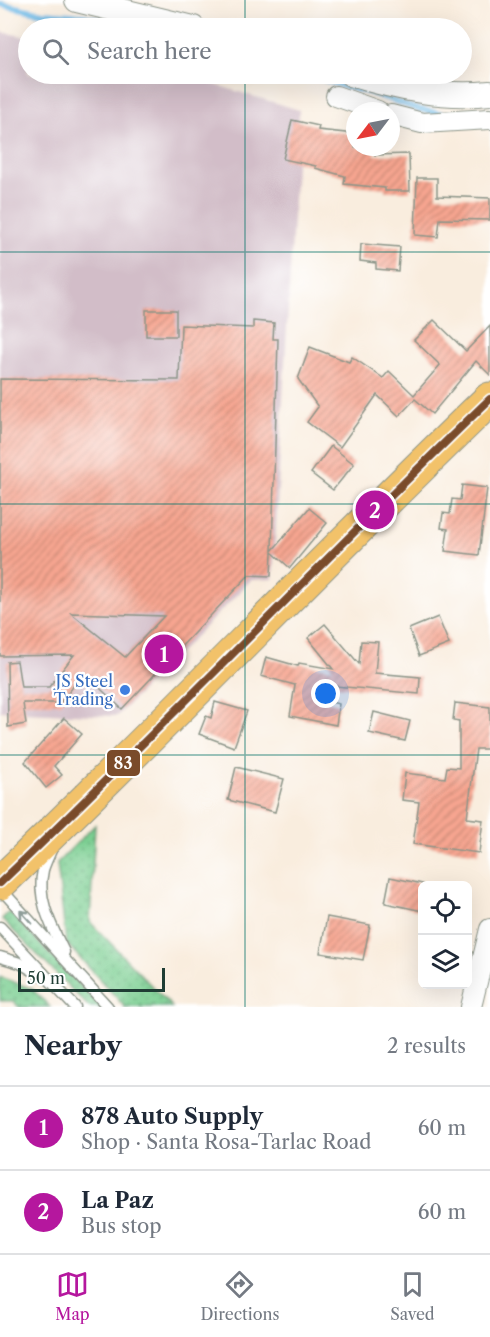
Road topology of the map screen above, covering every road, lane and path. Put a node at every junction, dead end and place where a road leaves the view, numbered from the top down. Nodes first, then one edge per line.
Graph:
1 (85, 1) edge
2 (153, 18) edge
3 (390, 84) edge
4 (490, 93) edge
5 (336, 96) dead end
6 (353, 102) edge
7 (400, 117) edge
8 (490, 119) edge
9 (490, 399) edge
10 (60, 826) junction
11 (0, 883) edge
12 (0, 888) edge
13 (0, 927) edge
14 (490, 929) edge
15 (0, 957) edge
16 (69, 963) junction
17 (51, 981) junction
18 (75, 1007) edge
19 (108, 1007) edge
20 (471, 1007) edge

1 - 2 street
3 - 4 street
5 - 6 street
7 - 8 street
9 - 10 highway
10 - 11 highway
10 - 16 lane
16 -> 12 lane
13 - 17 lane
14 - 20 street
15 - 17 lane
16 - 19 lane
17 - 18 lane

